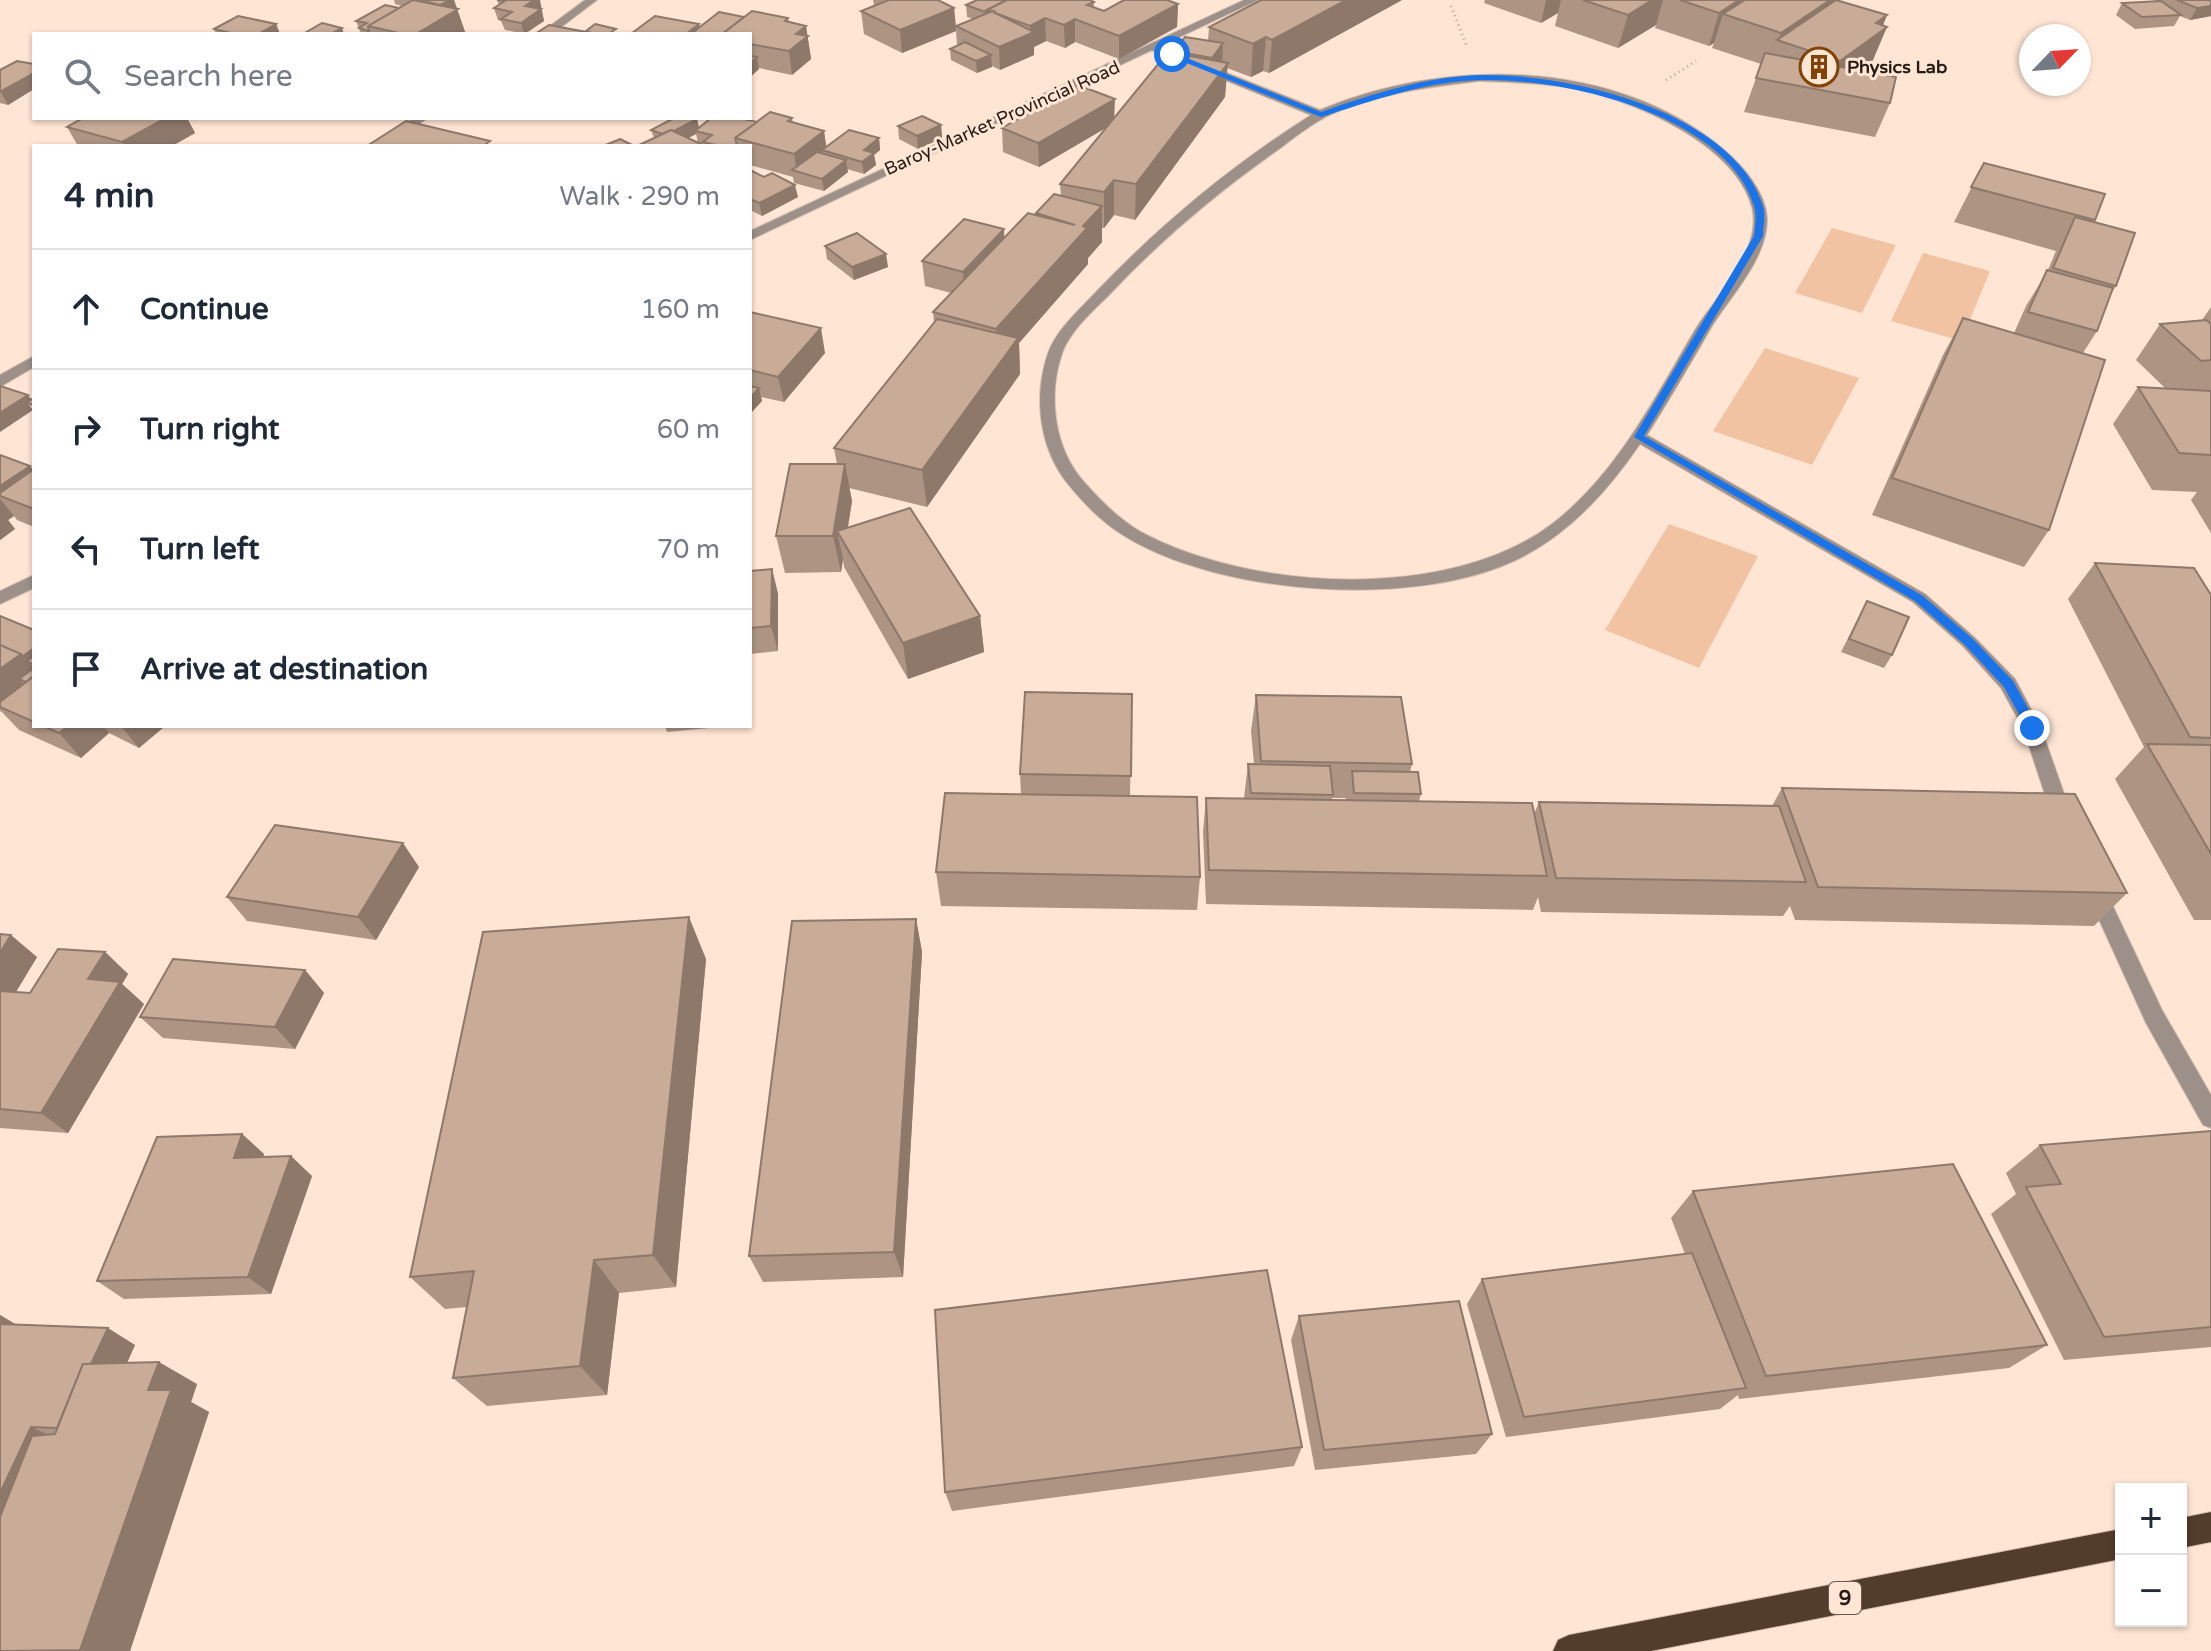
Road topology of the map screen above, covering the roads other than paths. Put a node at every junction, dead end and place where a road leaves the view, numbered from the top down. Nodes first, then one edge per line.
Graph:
1 (592, 0) edge
2 (1253, 0) edge
3 (548, 32) edge
4 (1155, 48) junction
5 (1321, 115) junction
6 (419, 120) edge
7 (381, 144) edge
8 (752, 235) edge
9 (32, 361) edge
10 (0, 382) edge
11 (1639, 437) junction
12 (32, 582) edge
13 (0, 598) edge
14 (2072, 837) edge
15 (2085, 866) edge
16 (2211, 1117) edge
17 (2211, 1527) edge
18 (2187, 1532) edge
19 (2115, 1545) edge
20 (1569, 1651) edge

1 - 3 street
2 - 4 street, Baroy-Market Provincial Road
4 - 5 street
4 - 8 street, Baroy-Market Provincial Road
5 - 11 street
5 - 11 street
6 - 7 street
9 - 10 street
11 - 14 street
12 - 13 street
15 - 16 street
17 - 18 highway
19 - 20 highway, 9

